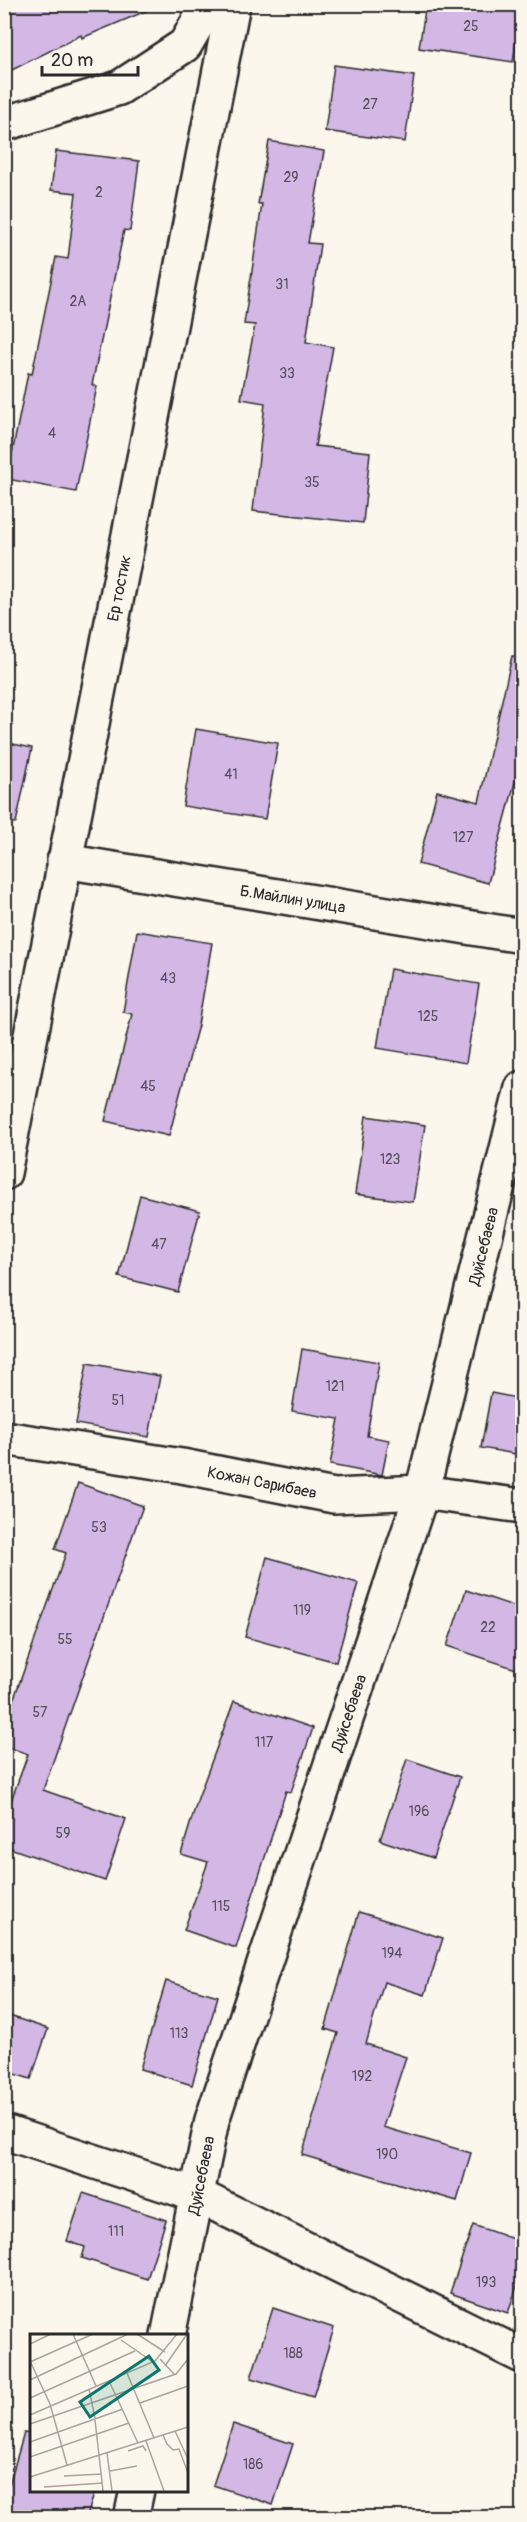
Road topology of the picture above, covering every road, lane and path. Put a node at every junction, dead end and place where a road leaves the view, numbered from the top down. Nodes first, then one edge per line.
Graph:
1 (209, 4) edge
2 (233, 4) edge
3 (4, 124) edge
4 (64, 861) junction
5 (522, 936) edge
6 (522, 1088) edge
7 (4, 1173) edge
8 (4, 1438) edge
9 (422, 1492) junction
10 (522, 1506) edge
11 (4, 2132) edge
12 (196, 2195) junction
13 (168, 2334) edge
14 (522, 2356) edge
15 (137, 2492) edge
16 (131, 2517) edge

1 - 3 street
2 - 4 street, Ер тостик
4 - 5 street, Б.Майлин улица
4 - 7 street, Ер тостик
6 - 9 street, Дуйсебаева
8 - 9 street, Кожан Сарибаев
9 - 10 street, Кожан Сарибаев
9 - 12 street, Дуйсебаева
11 - 12 street
12 - 13 street, Дуйсебаева
12 - 14 street
15 - 16 street

